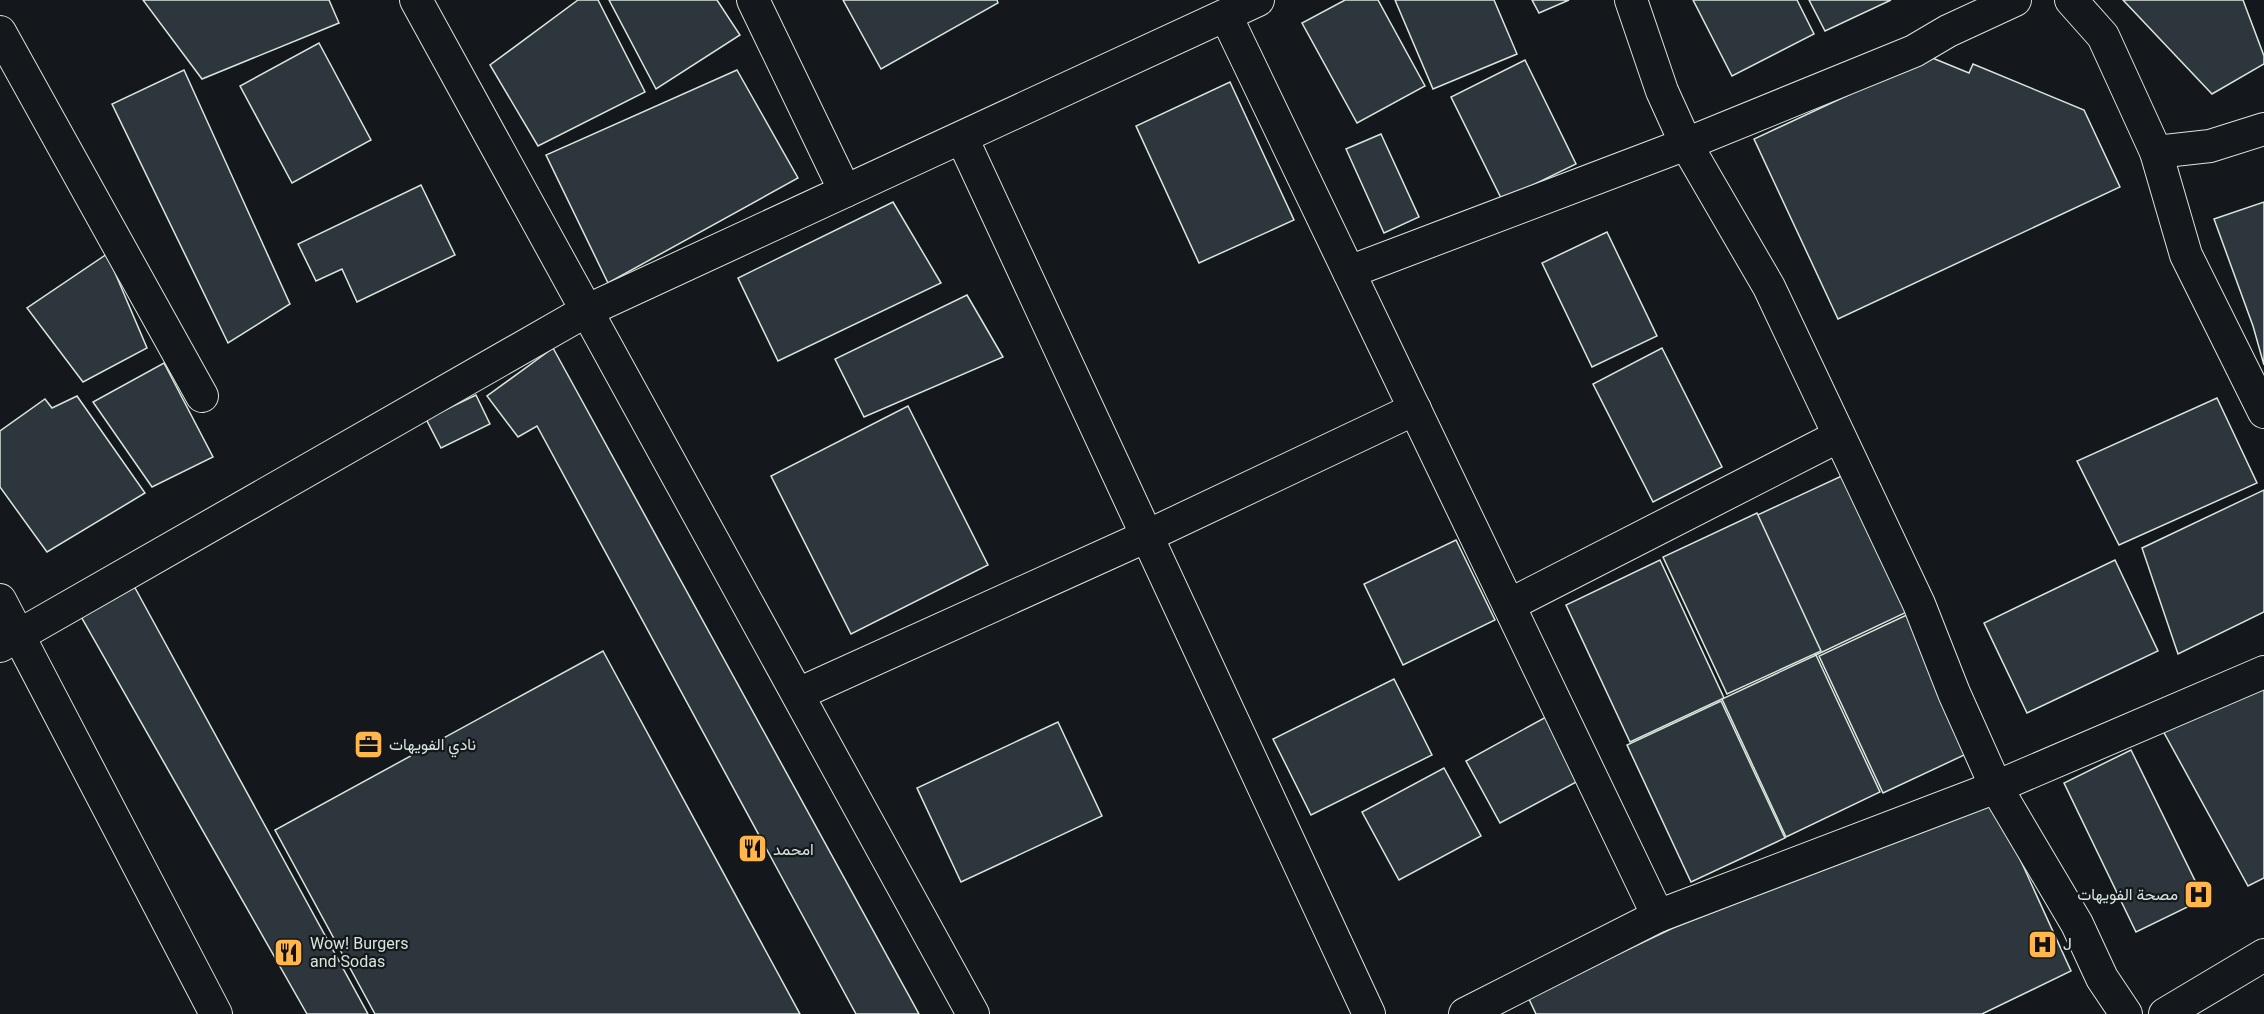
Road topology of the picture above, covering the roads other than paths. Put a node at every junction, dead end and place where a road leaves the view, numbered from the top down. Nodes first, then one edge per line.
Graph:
1 (416, 0) edge
2 (753, 0) edge
3 (1258, 0) edge
4 (1631, 0) edge
5 (2015, 0) edge
6 (2072, 0) edge
7 (1226, 16) junction
8 (0, 32) edge
9 (2264, 129) edge
10 (962, 138) junction
11 (1686, 144) junction
12 (2156, 152) junction
13 (845, 191) junction
14 (1349, 272) junction
15 (586, 311) junction
16 (202, 396) dead end
17 (1415, 409) junction
18 (2264, 412) edge
19 (1837, 436) junction
20 (1147, 536) junction
21 (0, 600) edge
22 (1509, 605) junction
23 (10, 641) edge
24 (2264, 672) edge
25 (798, 694) junction
26 (1996, 787) junction
27 (1658, 916) junction
28 (2264, 955) edge
29 (1484, 1010) edge
30 (216, 1014) edge
31 (973, 1014) edge
32 (1369, 1014) edge
33 (2126, 1014) edge
34 (2165, 1014) edge

1 - 15 street
2 - 13 street
3 - 7 street
4 - 11 street
5 - 11 street
6 - 12 street
7 - 10 street
7 - 14 street
8 - 16 street
9 - 12 street
10 - 13 street
10 - 20 street
11 - 14 street
11 - 19 street
12 - 18 street
13 - 15 street
14 - 17 street
15 - 23 street
15 - 25 street
17 - 20 street
17 - 22 street
19 - 22 street
19 - 26 street
20 - 25 street
20 - 32 street
21 - 23 street
22 - 27 street
23 - 30 street
24 - 26 street
25 - 31 street
26 - 27 street
26 - 33 street
27 - 29 street
28 - 34 street

